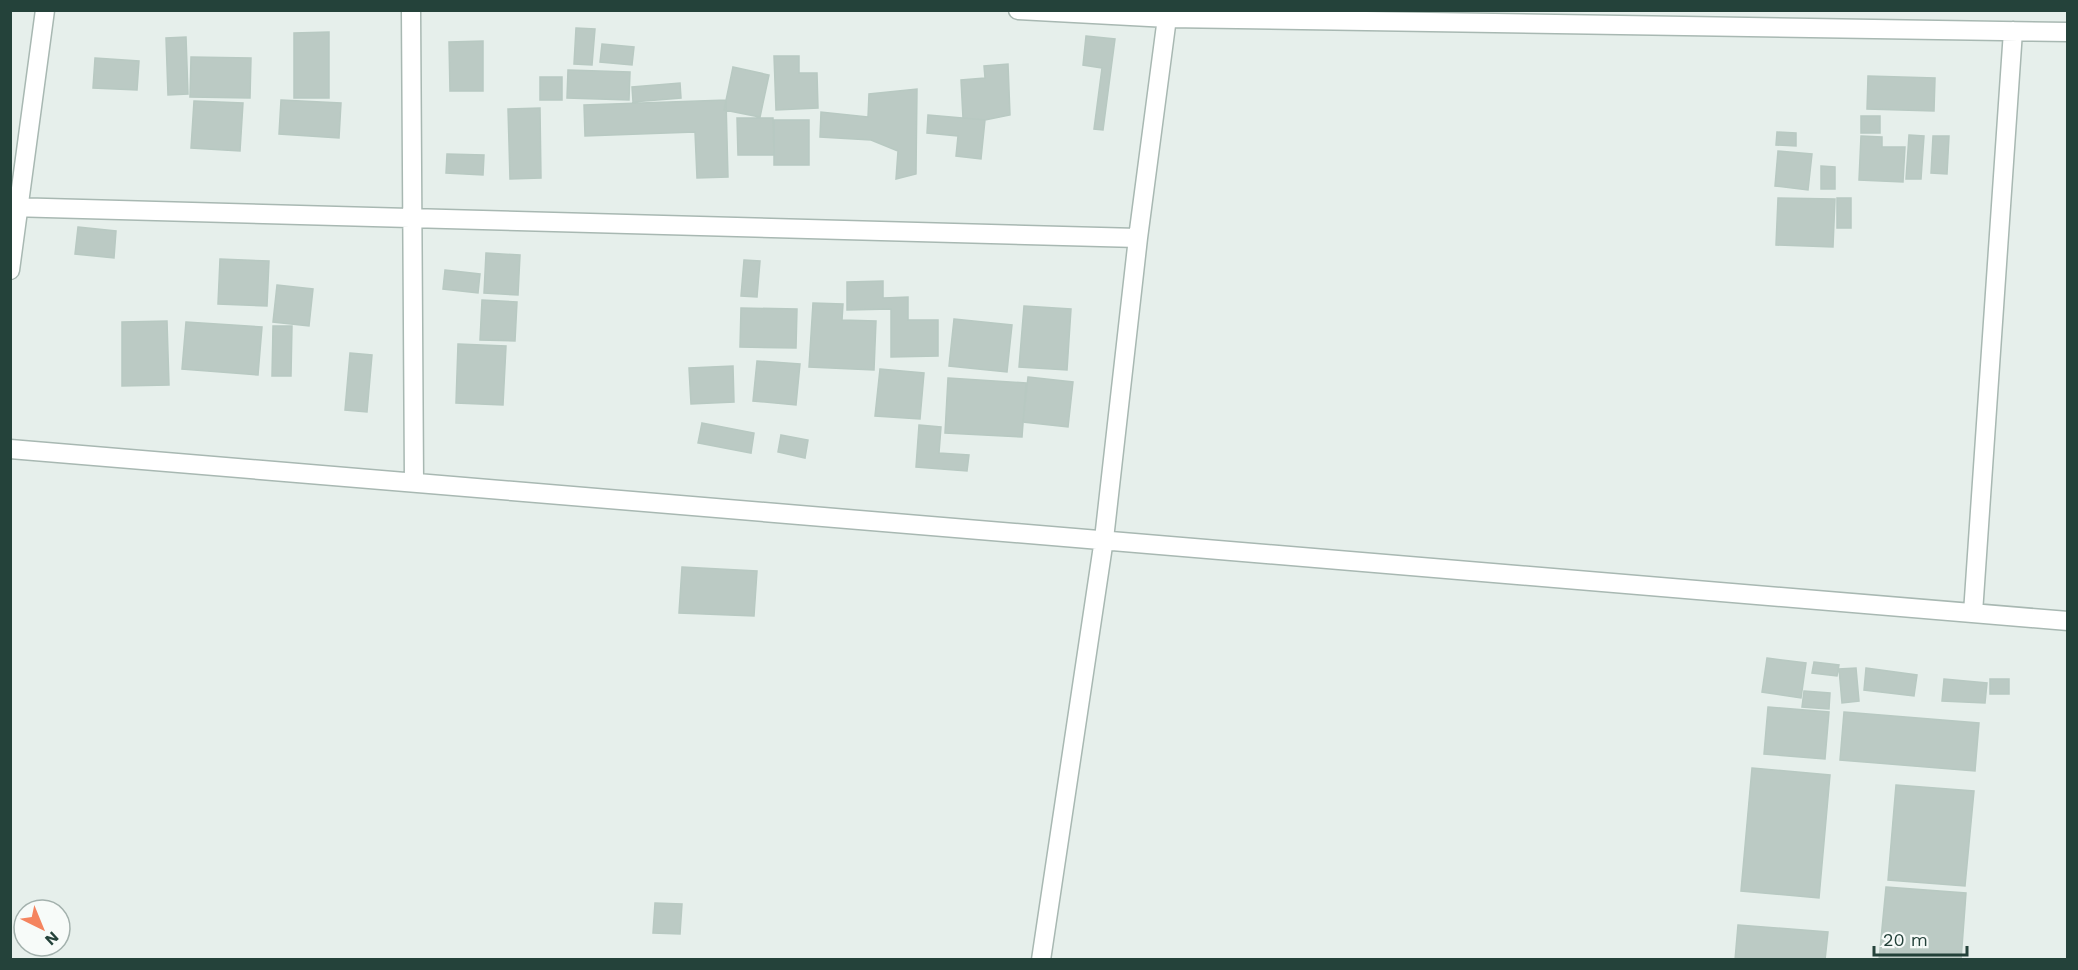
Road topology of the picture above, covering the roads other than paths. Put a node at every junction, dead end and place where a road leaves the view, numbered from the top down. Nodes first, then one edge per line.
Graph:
1 (45, 10) edge
2 (411, 10) edge
3 (1018, 10) edge
4 (1168, 14) edge
5 (1649, 18) edge
6 (2013, 32) junction
7 (2067, 32) edge
8 (15, 207) edge
9 (412, 218) junction
10 (1138, 238) junction
11 (10, 270) edge
12 (10, 449) edge
13 (414, 482) junction
14 (1104, 539) junction
15 (1973, 613) junction
16 (2067, 621) edge
17 (1041, 960) edge

1 - 8 street
2 - 9 street
3 - 4 street
4 - 5 street
4 - 10 street
5 - 6 street
6 - 7 street
6 - 15 street
8 - 9 street
8 - 11 street
9 - 10 street
9 - 13 street
10 - 14 street
12 - 13 street
13 - 14 street
14 - 15 street
14 - 17 street
15 - 16 street

